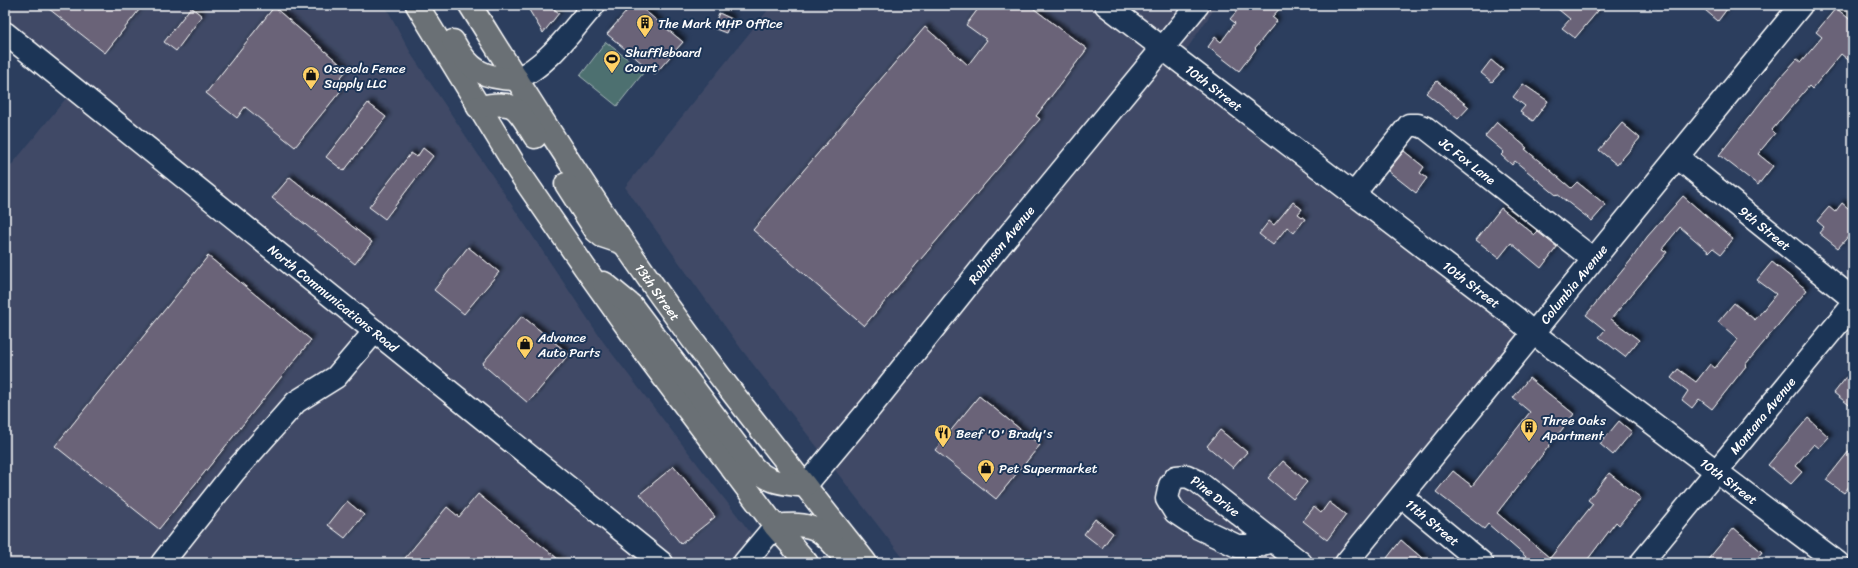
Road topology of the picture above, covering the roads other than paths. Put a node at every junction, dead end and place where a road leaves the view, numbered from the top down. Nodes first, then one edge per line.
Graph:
1 (470, 5) edge
2 (594, 5) edge
3 (1106, 5) edge
4 (1198, 5) edge
5 (1801, 5) edge
6 (418, 7) edge
7 (5, 33) edge
8 (1163, 49) junction
9 (517, 79) junction
10 (478, 107) junction
11 (1677, 157) junction
12 (1353, 195) junction
13 (623, 242) junction
14 (1594, 259) junction
15 (585, 268) junction
16 (1853, 299) edge
17 (1853, 305) edge
18 (375, 331) junction
19 (1533, 333) junction
20 (1717, 471) junction
21 (805, 486) junction
22 (1401, 496) junction
23 (775, 526) junction
24 (1273, 541) dead end
25 (162, 563) edge
26 (662, 563) edge
27 (744, 563) edge
28 (807, 563) edge
29 (848, 563) edge
30 (866, 563) edge
31 (1301, 563) edge
32 (1346, 563) edge
33 (1482, 563) edge
34 (1641, 563) edge
35 (1838, 563) edge

1 - 9 highway, 13th Street
2 - 9 street
3 - 8 street, 10th Street
4 - 8 street, Robinson Avenue
5 - 11 street, Columbia Avenue
6 - 9 highway
6 - 10 highway
7 - 18 street, North Communications Road
8 - 12 street, 10th Street
8 - 21 street, Robinson Avenue
9 - 13 highway, 13th Street
10 - 13 highway
10 - 15 highway
11 - 14 street, Columbia Avenue
11 - 16 street, 9th Street
12 - 14 street, JC Fox Lane
12 - 19 street, 10th Street
13 - 21 highway, 13th Street
14 - 19 street, Columbia Avenue
15 - 21 highway
15 - 23 highway
17 - 20 street, Montana Avenue
18 - 25 street
18 - 26 street, North Communications Road
19 - 20 street, 10th Street
19 - 22 street, Columbia Avenue
20 - 34 street, Montana Avenue
20 - 35 street, 10th Street
21 - 30 highway, 13th Street
22 - 32 street, Columbia Avenue
22 - 33 street, 11th Street
23 - 27 street
23 - 28 highway
23 - 29 highway
24 - 31 street

